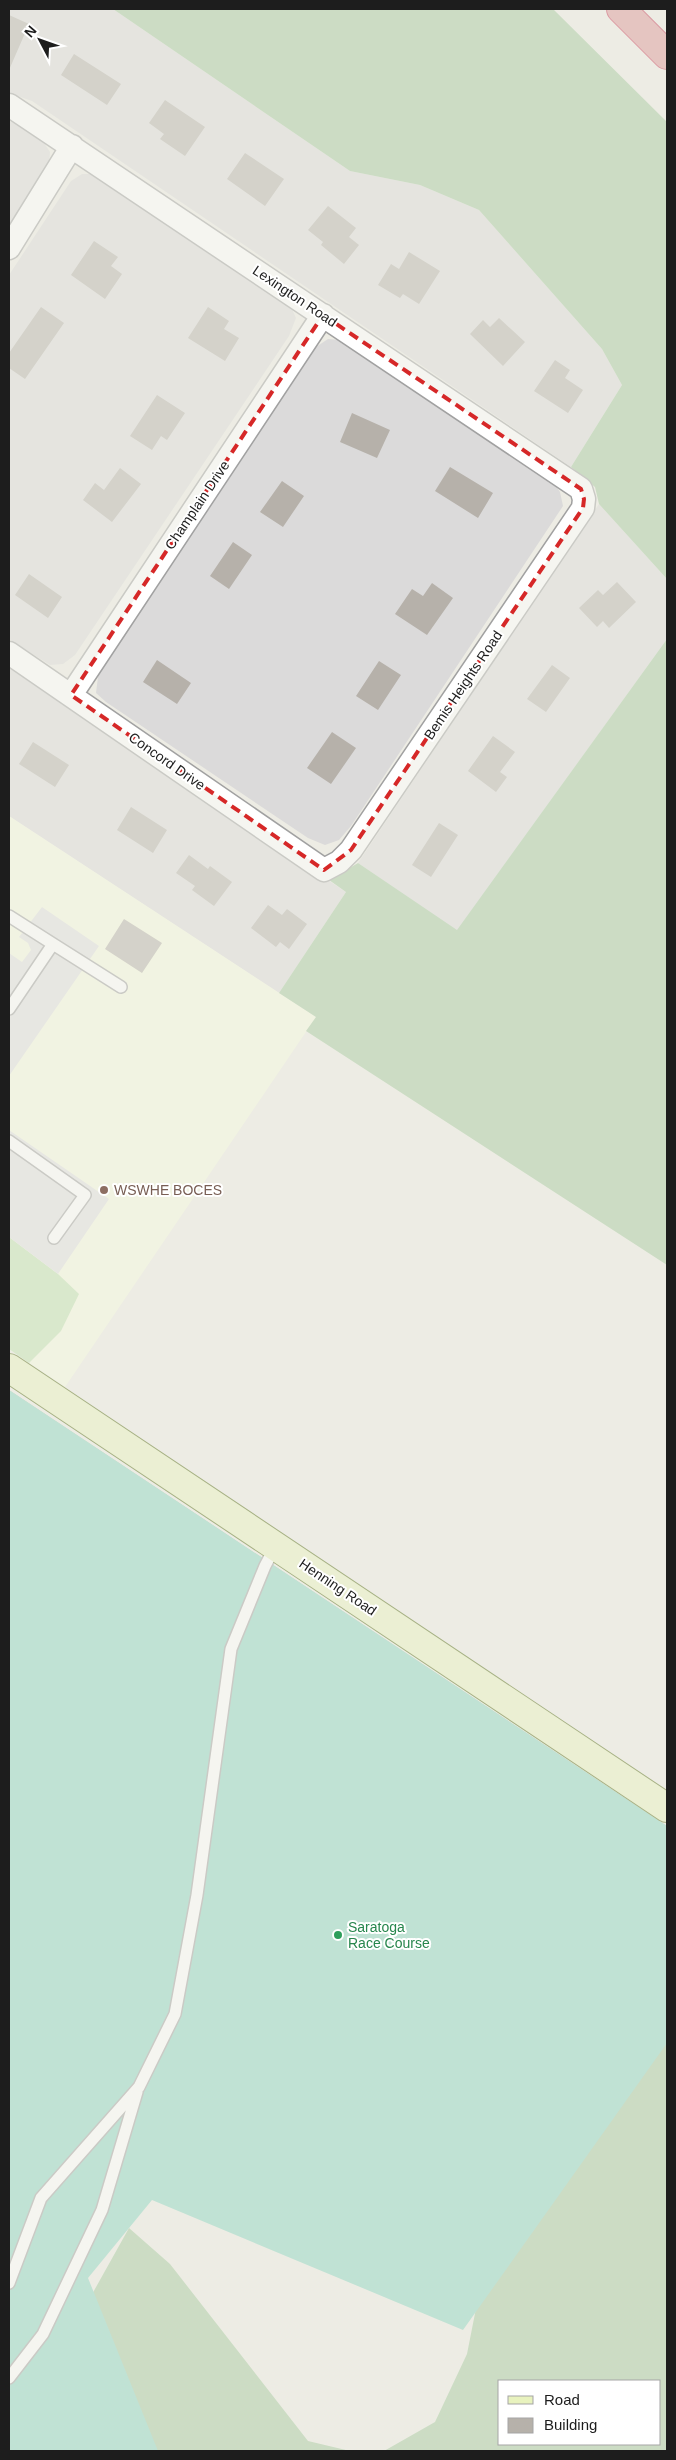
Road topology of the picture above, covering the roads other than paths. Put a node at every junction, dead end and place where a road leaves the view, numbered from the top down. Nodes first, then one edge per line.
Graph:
1 (621, 9) edge
2 (667, 55) edge
3 (9, 105) edge
4 (72, 146) junction
5 (9, 248) edge
6 (323, 315) junction
7 (581, 489) joint
8 (9, 654) edge
9 (72, 695) junction
10 (324, 870) joint
11 (9, 916) edge
12 (53, 944) junction
13 (121, 987) dead end
14 (9, 1009) edge
15 (9, 1141) edge
16 (54, 1238) dead end
17 (9, 1368) edge
18 (276, 1545) junction
19 (667, 1808) edge
20 (139, 2087) junction
21 (9, 2283) edge
22 (9, 2378) edge

1 - 2 highway
3 - 4 street, Lexington Road
4 - 5 street
4 - 6 street, Lexington Road
6 - 7 street, Lexington Road
6 - 9 street, Champlain Drive
7 - 10 street, Bemis Heights Road
8 - 9 street, Concord Drive
9 - 10 street, Concord Drive
11 - 12 lane
12 - 13 lane
12 - 14 lane
15 - 16 lane
17 - 18 street, Henning Road
18 - 19 street, Henning Road
18 - 20 lane
20 - 21 lane
20 - 22 lane

